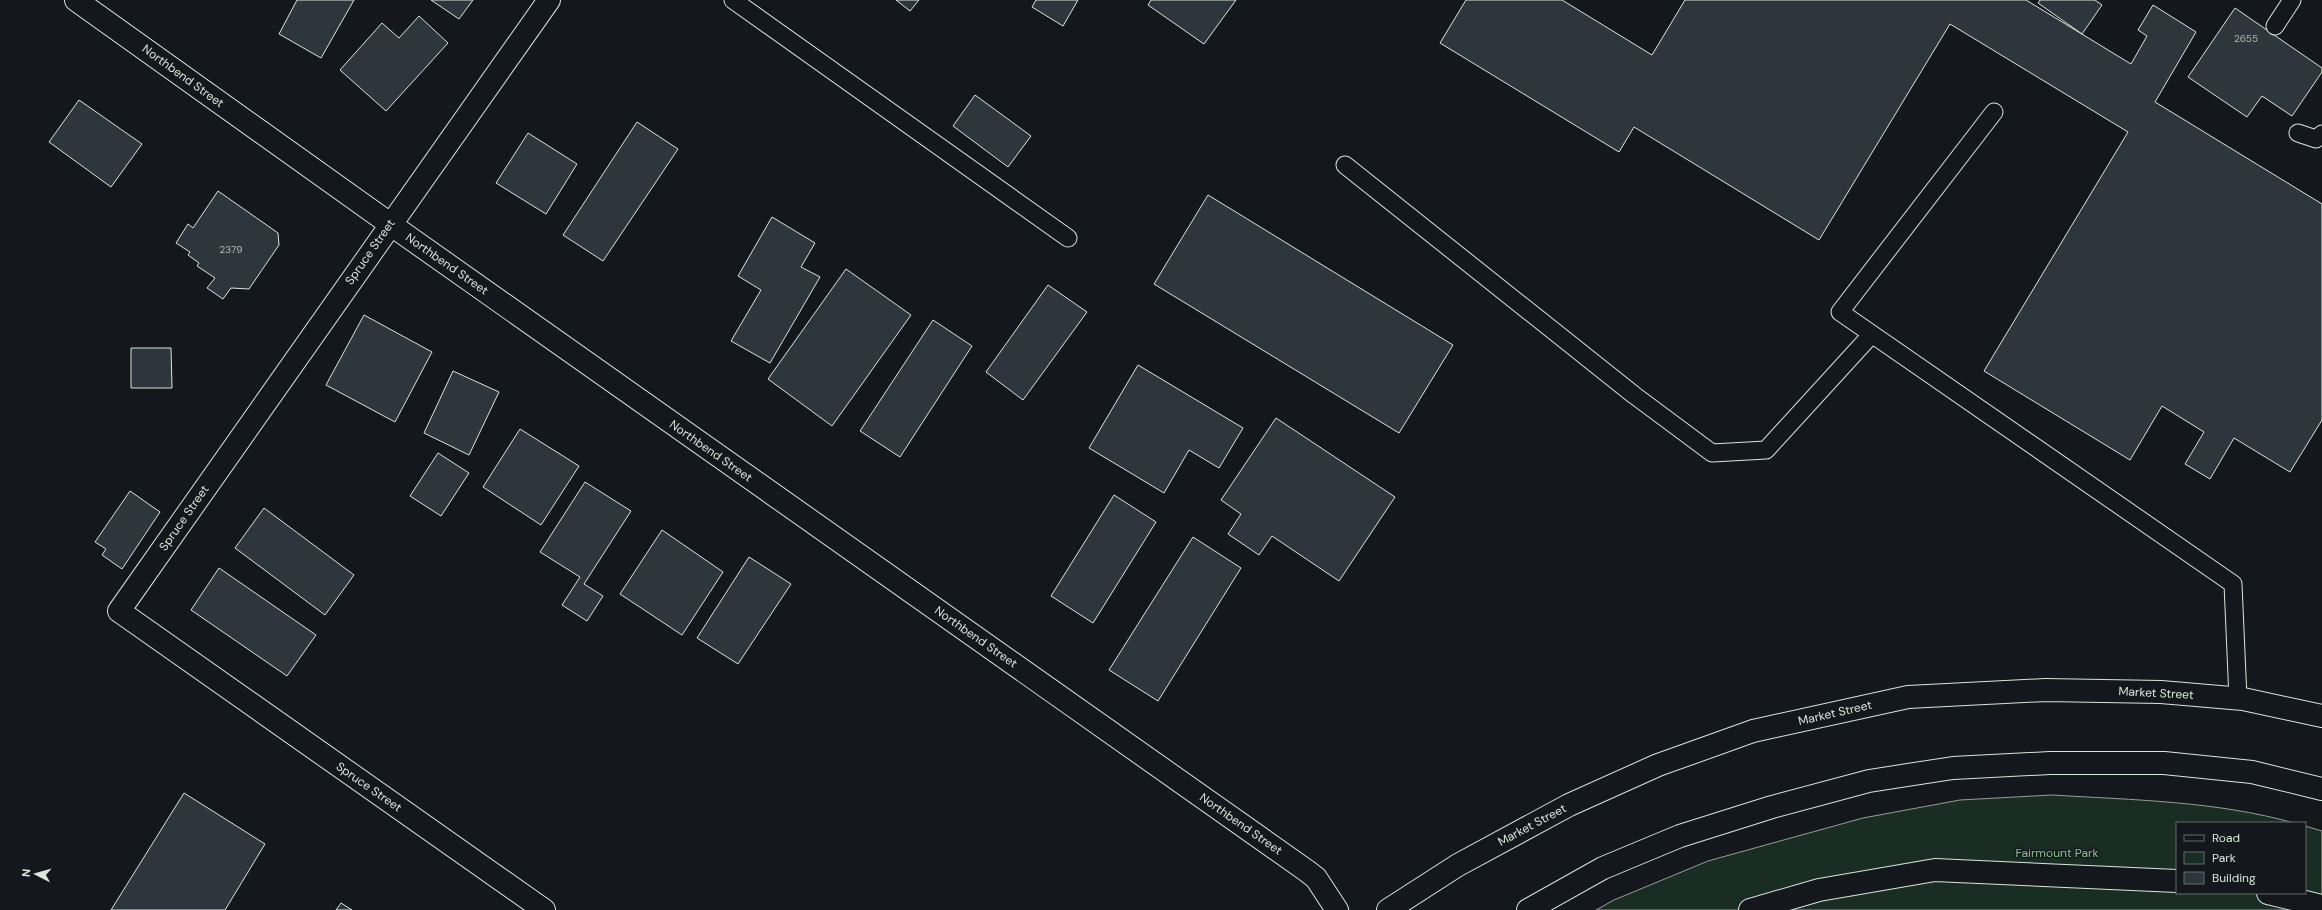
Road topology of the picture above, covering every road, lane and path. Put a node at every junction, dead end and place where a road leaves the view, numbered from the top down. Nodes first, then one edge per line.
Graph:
1 (76, 0) edge
2 (549, 0) edge
3 (733, 0) edge
4 (2292, 0) edge
5 (2275, 26) dead end
6 (1994, 112) dead end
7 (2298, 133) dead end
8 (2322, 134) edge
9 (1345, 165) dead end
10 (390, 224) junction
11 (1068, 238) dead end
12 (1872, 334) junction
13 (2238, 699) junction
14 (2322, 716) edge
15 (2322, 789) edge
16 (2176, 881) edge
17 (2272, 894) edge
18 (2322, 906) edge
19 (544, 910) edge
20 (1337, 910) edge
21 (1388, 910) edge
22 (1528, 910) edge
23 (1750, 910) edge

1 - 10 street, Northbend Street
2 - 10 street, Spruce Street
3 - 11 lane
4 - 5 lane
6 - 12 lane
7 - 8 lane
9 - 12 lane
10 - 19 street, Spruce Street
10 - 20 street, Northbend Street
12 - 13 lane
13 - 14 street, Market Street
13 - 21 street, Market Street
15 - 22 street
16 - 23 street
17 - 18 street

